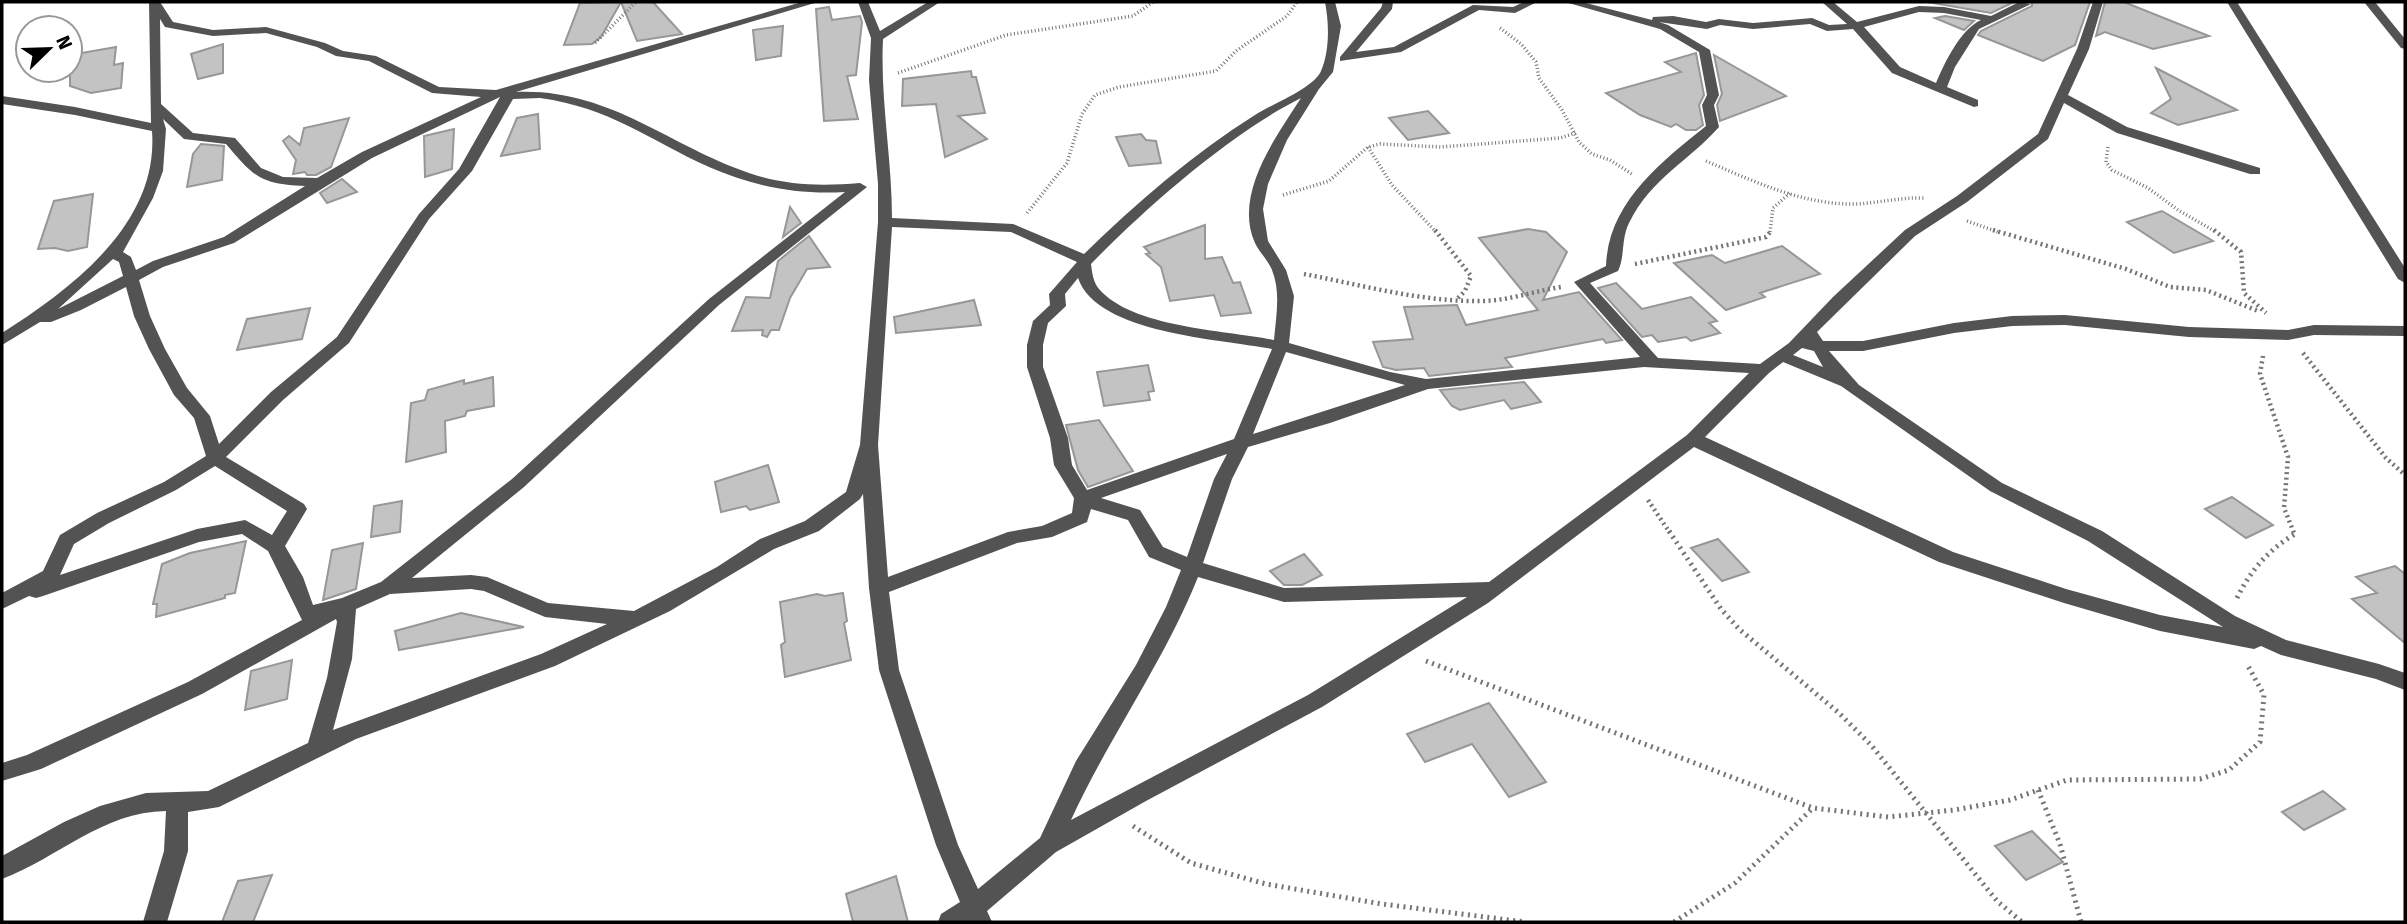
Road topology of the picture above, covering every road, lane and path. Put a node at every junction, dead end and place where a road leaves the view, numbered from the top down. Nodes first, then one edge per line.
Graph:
1 (155, 2) edge
2 (813, 2) edge
3 (863, 2) edge
4 (935, 2) edge
5 (1153, 2) edge
6 (1297, 2) edge
7 (1330, 2) edge
8 (1388, 2) edge
9 (1532, 2) edge
10 (1570, 2) edge
11 (1827, 2) edge
12 (2024, 2) edge
13 (2098, 2) edge
14 (2232, 2) edge
15 (2369, 2) edge
16 (1477, 7) junction
17 (1991, 19) junction
18 (1639, 20) junction
19 (1857, 25) junction
20 (877, 38) junction
21 (2405, 46) edge
22 (1347, 57) junction
23 (1327, 72) junction
24 (875, 80) junction
25 (1314, 86) junction
26 (1940, 88) junction
27 (504, 94) junction
28 (2063, 97) junction
29 (2, 100) edge
30 (1974, 103) dead end
31 (155, 105) junction
32 (160, 129) junction
33 (2122, 130) junction
34 (1576, 133) junction
35 (1368, 147) junction
36 (1683, 151) junction
37 (2255, 171) dead end
38 (320, 182) junction
39 (885, 184) junction
40 (1652, 184) junction
41 (859, 187) junction
42 (1790, 193) junction
43 (1962, 200) junction
44 (1256, 209) junction
45 (1944, 211) junction
46 (885, 222) junction
47 (1029, 234) junction
48 (119, 242) junction
49 (1084, 260) junction
50 (1613, 268) junction
51 (1279, 270) junction
52 (133, 277) junction
53 (2405, 279) edge
54 (1581, 282) junction
55 (1456, 300) junction
56 (20, 329) junction
57 (2405, 331) edge
58 (2266, 334) junction
59 (2288, 335) junction
60 (1813, 339) junction
61 (2, 340) edge
62 (1281, 346) junction
63 (1788, 351) junction
64 (1654, 363) junction
65 (1763, 369) junction
66 (1426, 384) junction
67 (1853, 389) junction
68 (1693, 439) junction
69 (1241, 443) junction
70 (869, 445) junction
71 (215, 458) junction
72 (2405, 475) edge
73 (1636, 482) junction
74 (1083, 498) junction
75 (275, 546) junction
76 (1194, 566) junction
77 (388, 587) junction
78 (879, 589) junction
79 (1493, 589) junction
80 (4, 601) edge
81 (346, 605) junction
82 (638, 619) junction
83 (2229, 629) junction
84 (1398, 650) junction
85 (2405, 682) edge
86 (316, 750) junction
87 (2, 772) edge
88 (2038, 790) junction
89 (177, 802) junction
90 (1814, 808) junction
91 (1108, 811) junction
92 (1924, 814) junction
93 (1048, 845) junction
94 (2, 868) edge
95 (978, 914) edge
96 (155, 922) edge
97 (950, 922) edge
98 (1525, 922) edge
99 (1674, 922) edge
100 (2022, 922) edge
101 (2081, 922) edge

1 - 27 street
1 - 31 street
2 - 27 street
3 - 20 street
4 - 20 street
5 - 24 path
6 - 47 path
7 - 23 street
8 - 22 street
9 - 16 street
10 - 18 street
11 - 19 street
12 - 17 street
13 - 28 street
14 - 53 street
15 - 21 street
16 - 22 street
16 - 34 path
17 - 19 street
17 - 26 street
18 - 19 street
18 - 36 street
19 - 26 street
20 - 24 street
22 - 23 street
23 - 25 street
24 - 39 street
25 - 44 street
25 - 49 street
26 - 30 street
27 - 38 street
27 - 41 street
27 - 71 street
28 - 33 street
28 - 43 street
29 - 32 street
31 - 32 street
31 - 38 street
32 - 48 street
33 - 37 street
33 - 45 path
34 - 35 path
34 - 40 path
35 - 44 path
35 - 55 path
36 - 40 street
36 - 42 path
38 - 52 street
39 - 41 street
39 - 46 street
40 - 50 street
41 - 77 street
42 - 43 path
42 - 50 path
43 - 45 street
44 - 51 street
45 - 60 street
46 - 47 street
46 - 70 street
47 - 49 street
48 - 52 street
48 - 56 street
49 - 62 street
49 - 74 street
50 - 54 street
51 - 55 path
51 - 62 street
52 - 56 street
52 - 71 street
54 - 55 path
54 - 64 street
56 - 61 street
57 - 59 street
58 - 59 street
58 - 60 street
58 - 83 path
59 - 72 path
60 - 63 street
60 - 67 street
62 - 66 street
62 - 69 street
63 - 65 street
63 - 67 street
64 - 65 street
64 - 66 street
65 - 68 street
66 - 69 street
67 - 83 street
68 - 73 street
68 - 83 street
69 - 74 street
69 - 76 street
70 - 78 street
70 - 82 street
71 - 75 street
71 - 80 street
73 - 79 street
73 - 92 path
74 - 76 street
74 - 78 street
75 - 80 street
75 - 81 street
76 - 79 street
76 - 93 street
77 - 81 street
77 - 82 street
78 - 95 street
79 - 84 street
81 - 86 street
81 - 87 street
82 - 86 street
83 - 85 street
83 - 88 path
84 - 90 path
84 - 91 street
86 - 89 street
88 - 92 path
88 - 101 path
89 - 94 street
89 - 96 street
90 - 92 path
90 - 99 path
91 - 93 street
91 - 98 path
92 - 100 path
93 - 95 street
95 - 97 street

